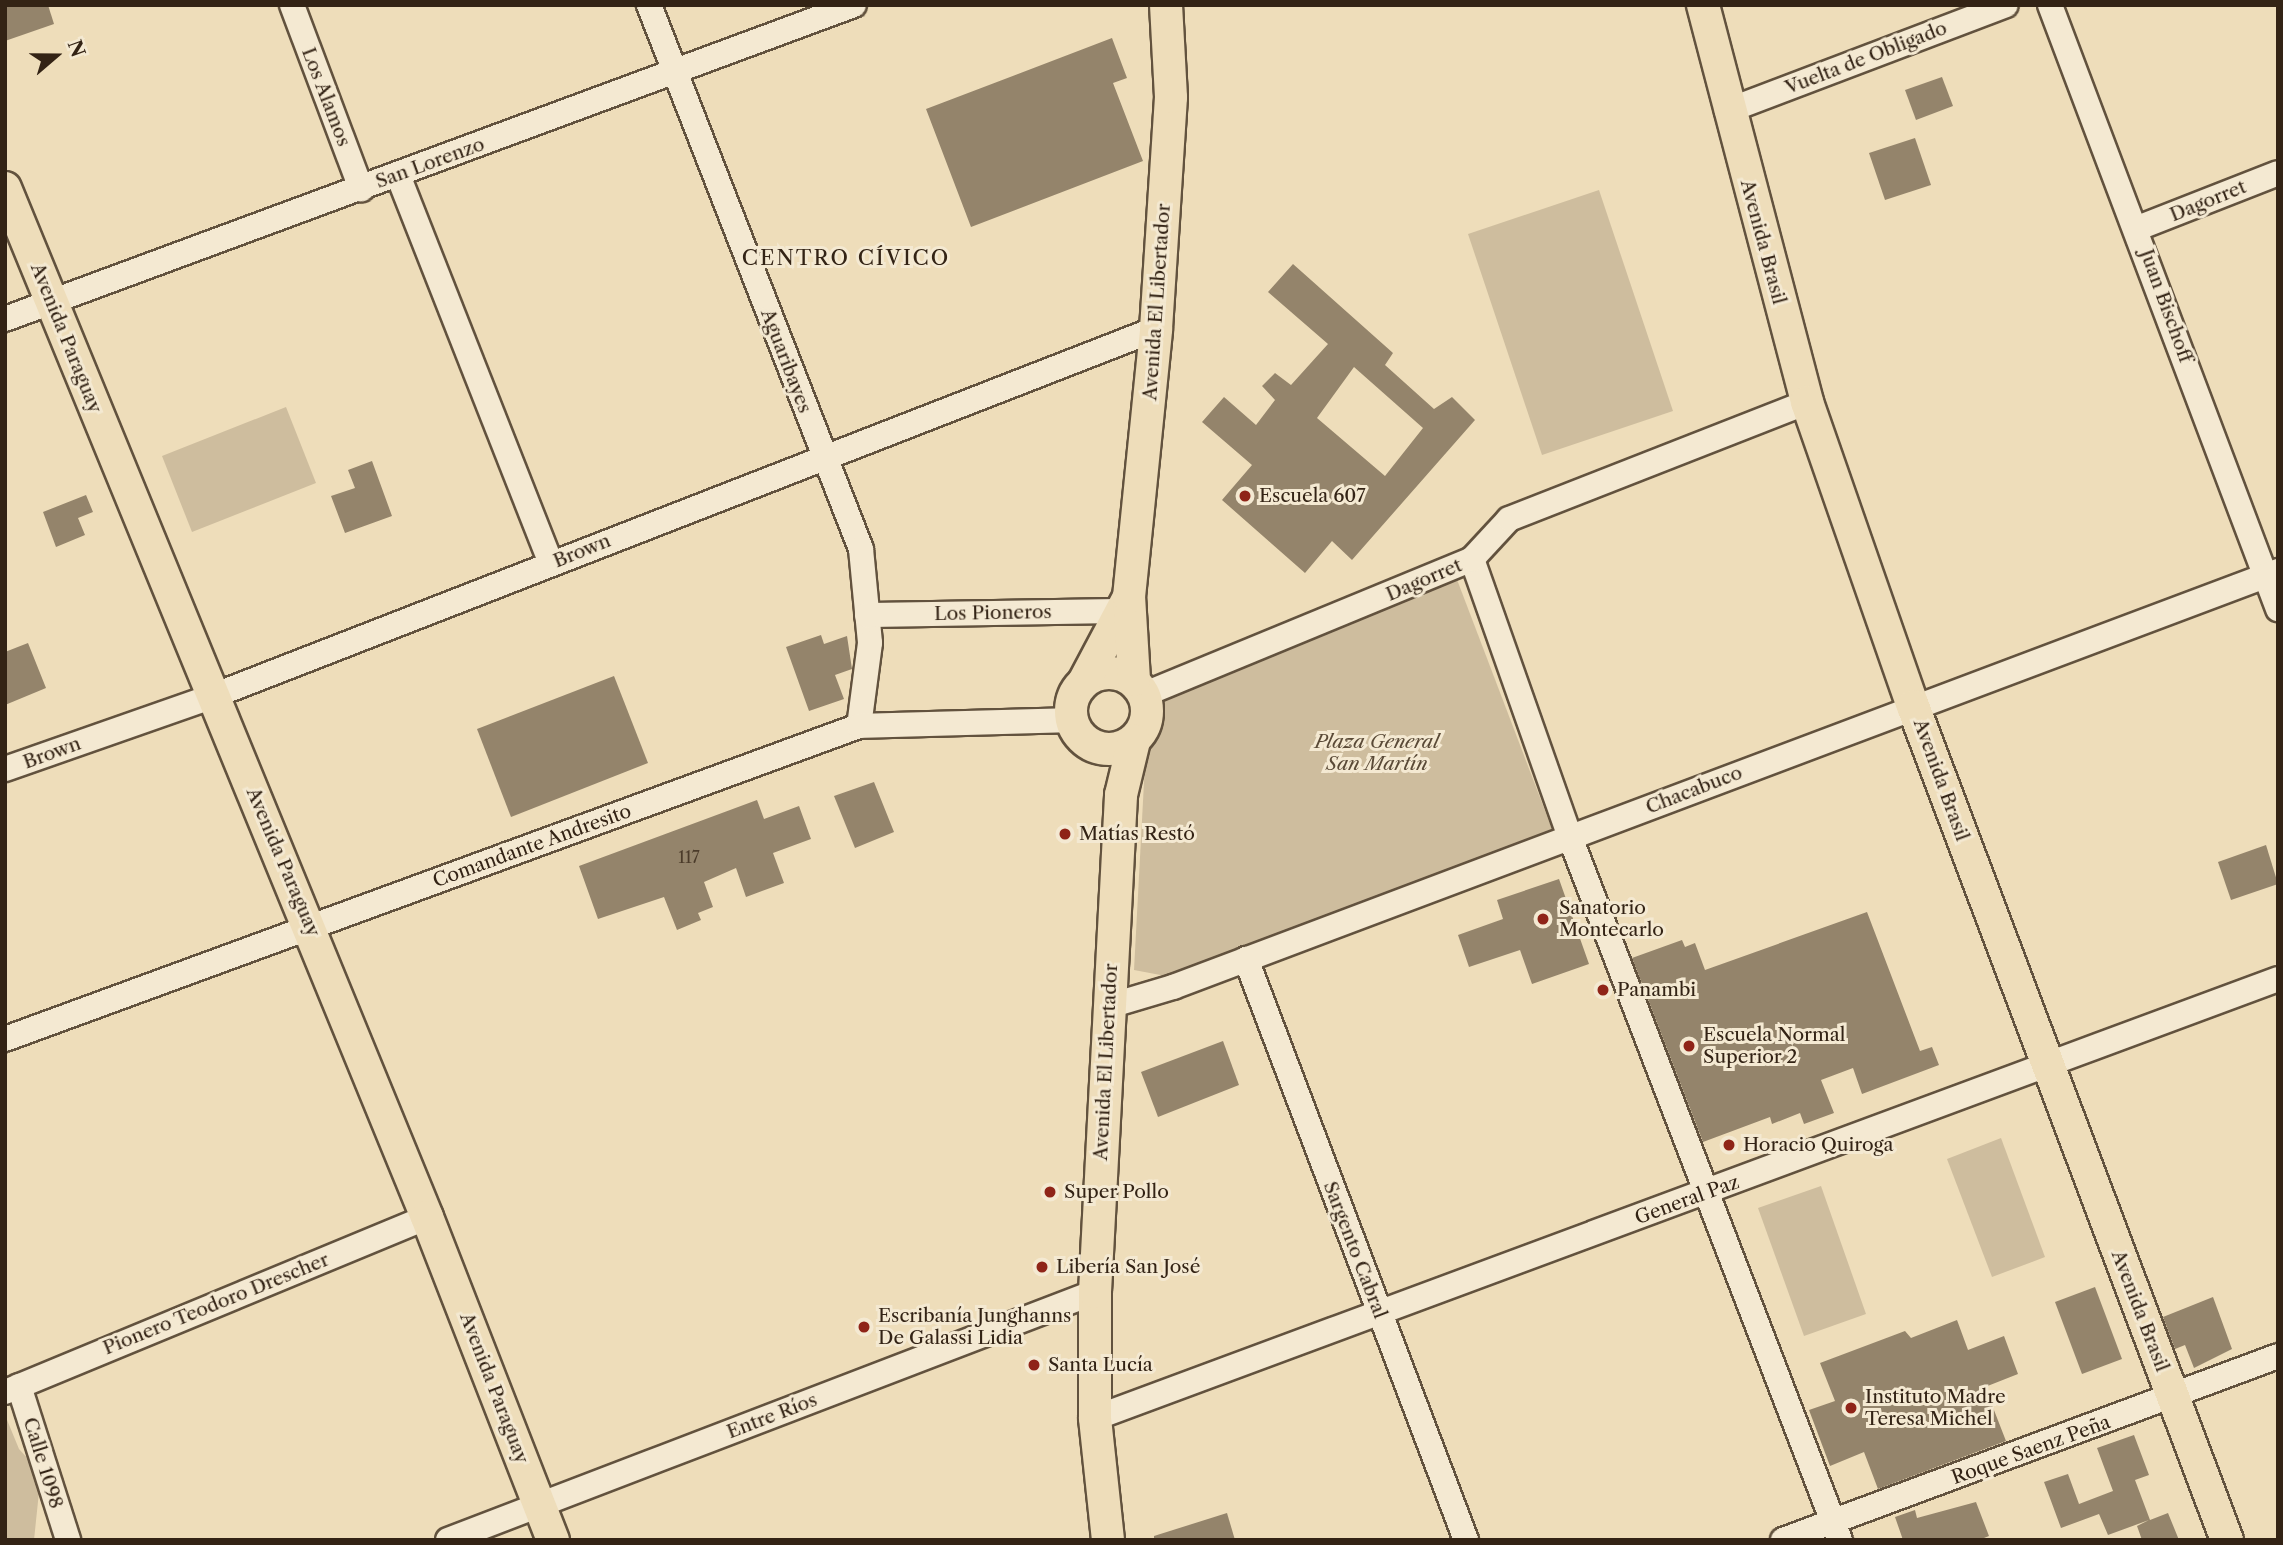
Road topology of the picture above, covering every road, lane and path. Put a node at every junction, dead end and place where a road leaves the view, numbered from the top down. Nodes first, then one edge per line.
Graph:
1 (292, 5) edge
2 (649, 5) edge
3 (854, 5) edge
4 (1166, 5) edge
5 (1703, 5) edge
6 (2006, 5) edge
7 (2050, 5) edge
8 (674, 72) junction
9 (1727, 111) junction
10 (2278, 173) edge
11 (398, 175) junction
12 (5, 188) edge
13 (361, 189) junction
14 (2138, 228) junction
15 (52, 303) junction
16 (5, 319) edge
17 (1156, 329) junction
18 (1807, 402) junction
19 (822, 454) junction
20 (1472, 559) junction
21 (551, 564) junction
22 (2272, 574) edge
23 (1125, 604) junction
24 (2278, 609) edge
25 (867, 615) junction
26 (1085, 680) junction
27 (1139, 687) junction
28 (213, 696) junction
29 (1913, 706) junction
30 (1072, 720) junction
31 (859, 726) junction
32 (1134, 741) junction
33 (1101, 749) junction
34 (5, 769) edge
35 (1121, 795) junction
36 (1570, 837) junction
37 (310, 927) junction
38 (1247, 959) junction
39 (2278, 979) edge
40 (1109, 1006) junction
41 (5, 1039) edge
42 (2046, 1064) junction
43 (1707, 1193) junction
44 (427, 1217) junction
45 (1095, 1292) junction
46 (1378, 1309) junction
47 (2278, 1356) edge
48 (12, 1389) edge
49 (2173, 1399) junction
50 (1095, 1418) junction
51 (540, 1506) junction
52 (1837, 1530) edge
53 (68, 1540) edge
54 (448, 1540) edge
55 (553, 1540) edge
56 (1108, 1540) edge
57 (1466, 1540) edge
58 (1783, 1540) edge
59 (2227, 1540) edge

1 - 13 street, Los Alamos
2 - 8 street, Aguaribayes
3 - 8 street, San Lorenzo
4 - 17 main road, Avenida El Libertador
5 - 9 main road, Avenida Brasil
6 - 9 street, Vuelta de Obligado
7 - 14 street, Juan Bischoff
8 - 11 street, San Lorenzo
8 - 19 street, Aguaribayes
9 - 18 main road, Avenida Brasil
10 - 14 street, Dagorret
11 - 13 street, San Lorenzo
11 - 21 street
12 - 15 main road, Avenida Paraguay
13 - 15 street, San Lorenzo
14 - 22 street, Juan Bischoff
15 - 16 street, San Lorenzo
15 - 28 main road, Avenida Paraguay
17 - 19 street, Brown
17 - 23 main road, Avenida El Libertador
18 - 20 street, Dagorret
18 - 29 main road, Avenida Brasil
19 - 21 street, Brown
19 - 25 street, Aguaribayes
20 - 27 street, Dagorret
20 - 36 street
21 - 28 street, Brown
22 - 24 street, Juan Bischoff
22 - 29 street, Chacabuco
23 - 25 street, Los Pioneros
23 - 26 main road, Avenida El Libertador
23 - 27 main road, Avenida El Libertador
25 - 31 street, Aguaribayes
26 - 27 main road
26 - 30 main road
27 - 32 main road
28 - 34 street, Brown
28 - 37 main road, Avenida Paraguay
29 - 36 street, Chacabuco
29 - 42 main road, Avenida Brasil
30 - 31 street, Comandante Andresito
30 - 33 main road
31 - 37 street, Comandante Andresito
32 - 33 main road
32 - 35 main road, Avenida El Libertador
33 - 35 main road, Avenida El Libertador
35 - 40 main road, Avenida El Libertador
36 - 38 street, Chacabuco
36 - 43 street
37 - 41 street, Comandante Andresito
37 - 44 main road, Avenida Paraguay
38 - 40 street, Chacabuco
38 - 46 street, Sargento Cabral
39 - 42 street, General Paz
40 - 45 main road, Avenida El Libertador
42 - 43 street, General Paz
42 - 49 main road, Avenida Brasil
43 - 46 street, General Paz
43 - 52 street
44 - 48 street, Pionero Teodoro Drescher
44 - 51 main road, Avenida Paraguay
45 - 50 main road, Avenida El Libertador
45 - 51 street, Entre Ríos
46 - 50 street, General Paz
46 - 57 street, Sargento Cabral
47 - 49 street, Roque Saenz Peña
48 - 53 street, Calle 1098
49 - 52 street, Roque Saenz Peña
49 - 59 main road, Avenida Brasil
50 - 56 main road, Avenida El Libertador
51 - 54 street, Entre Ríos
51 - 55 main road, Avenida Paraguay
52 - 58 street, Roque Saenz Peña

